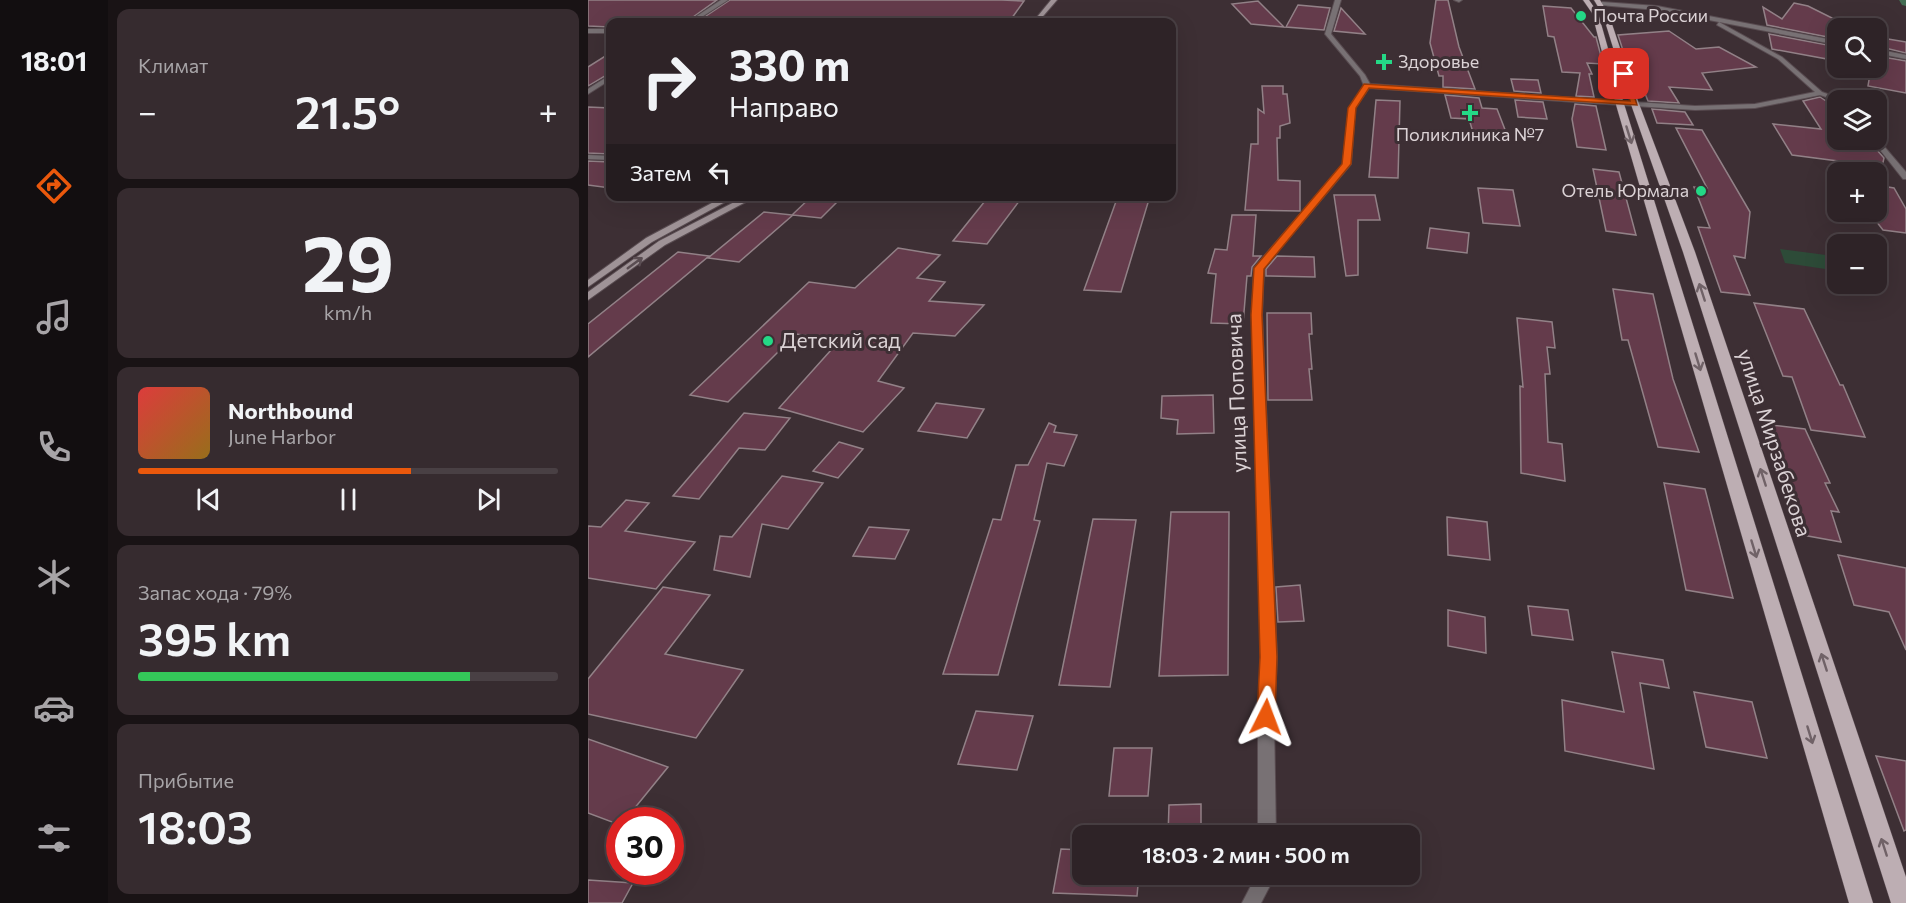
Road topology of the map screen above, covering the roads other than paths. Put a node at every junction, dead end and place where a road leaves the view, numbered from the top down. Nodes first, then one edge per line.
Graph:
1 (725, 0) edge
2 (1054, 0) edge
3 (1060, 0) edge
4 (1338, 0) edge
5 (1655, 0) edge
6 (1595, 2) edge
7 (1657, 8) junction
8 (697, 18) edge
9 (1038, 18) edge
10 (1045, 18) edge
11 (1711, 19) junction
12 (588, 31) edge
13 (606, 32) edge
14 (1827, 41) edge
15 (1887, 53) edge
16 (1906, 57) edge
17 (588, 82) edge
18 (606, 82) edge
19 (1367, 86) junction
20 (588, 92) edge
21 (1821, 93) junction
22 (1827, 95) edge
23 (1627, 103) junction
24 (1884, 150) edge
25 (588, 157) edge
26 (606, 158) edge
27 (1906, 177) edge
28 (723, 201) edge
29 (743, 201) edge
30 (588, 284) edge
31 (588, 297) edge
32 (1267, 825) edge
33 (1262, 885) edge
34 (1251, 903) edge
35 (1861, 903) edge
36 (1903, 903) edge

1 - 8 street
2 - 9 main road
3 - 10 main road
4 - 19 street
5 - 7 street
6 - 7 street
6 - 23 main road, улица Мирзабекова
7 - 11 street
11 - 14 street
11 - 21 street
12 - 13 street
15 - 16 street
17 - 18 street
18 - 20 street
19 - 23 street
19 - 32 street, улица Поповича
21 - 22 street
21 - 23 street
23 -> 35 main road, улица Мирзабекова
36 -> 23 main road, улица Мирзабекова
24 - 27 street
25 - 26 street
28 - 30 main road
31 -> 29 main road
33 - 34 street

